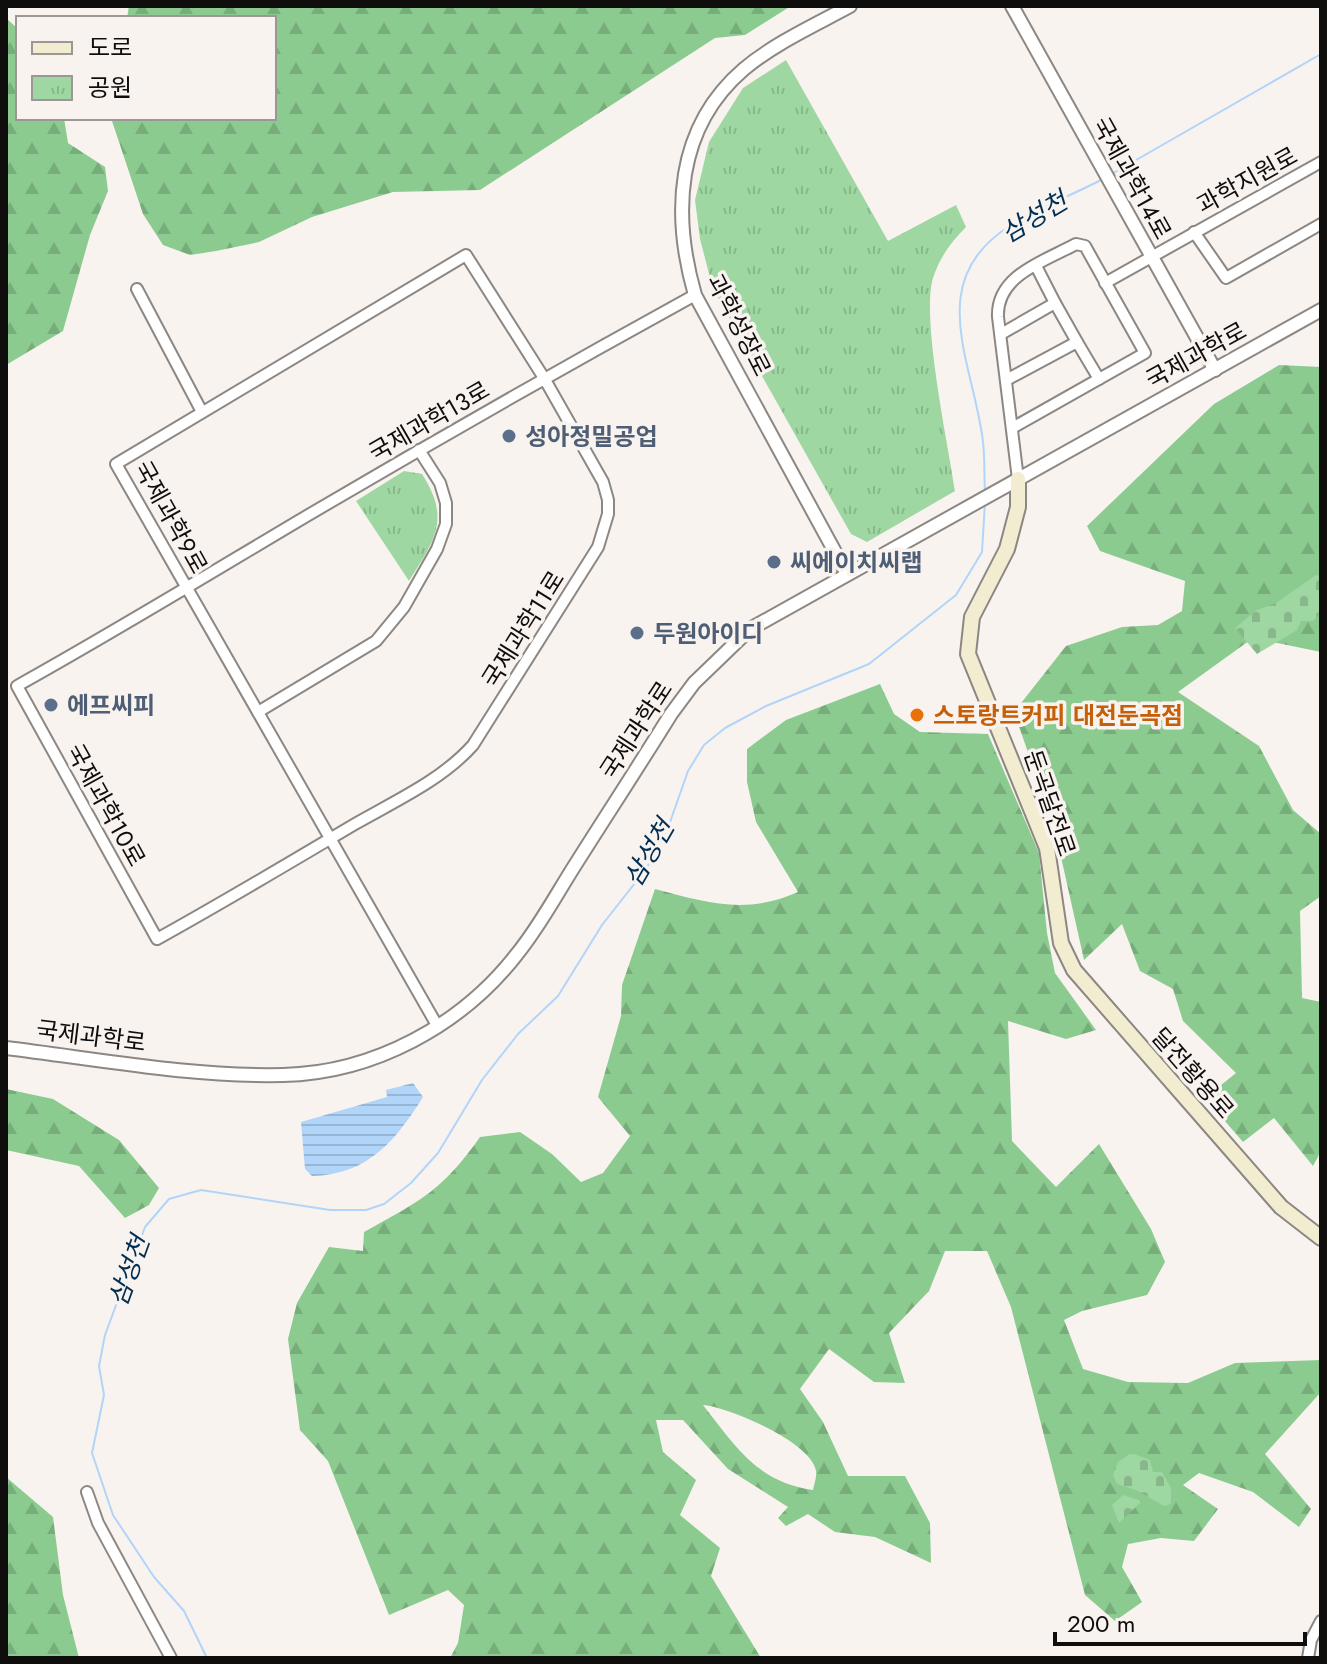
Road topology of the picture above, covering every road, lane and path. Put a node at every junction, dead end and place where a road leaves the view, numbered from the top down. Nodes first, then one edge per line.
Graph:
1 (850, 6) edge
2 (1012, 6) edge
3 (1321, 162) edge
4 (1321, 224) edge
5 (1194, 232) junction
6 (1150, 257) junction
7 (1036, 266) junction
8 (1105, 283) junction
9 (137, 289) dead end
10 (695, 295) junction
11 (1055, 303) junction
12 (1321, 310) edge
13 (1001, 334) junction
14 (1077, 342) junction
15 (1215, 370) junction
16 (544, 378) junction
17 (1008, 379) junction
18 (1099, 379) junction
19 (202, 412) junction
20 (1014, 427) junction
21 (419, 450) junction
22 (1018, 479) junction
23 (847, 574) junction
24 (186, 587) junction
25 (258, 712) junction
26 (330, 839) junction
27 (1057, 919) joint
28 (438, 1027) junction
29 (6, 1048) edge
30 (1321, 1238) edge
31 (87, 1492) dead end
32 (1321, 1621) edge
33 (171, 1658) edge
34 (1308, 1658) edge

1 - 10 street, 과학성장로
2 - 6 street, 국제과학14로
3 - 5 street, 과학지원로
4 - 5 street
5 - 6 street, 과학지원로
6 - 8 street, 과학지원로
6 - 15 street, 국제과학14로
7 - 8 street
7 - 11 street
7 - 13 street
8 - 18 street
9 - 19 street
10 - 16 street, 국제과학13로
10 - 23 street, 과학성장로
11 - 13 street
11 - 14 street
12 - 15 street, 국제과학로
13 - 17 street
14 - 17 street
14 - 18 street
15 - 22 street, 국제과학로
16 - 19 street, 국제과학9로
16 - 21 street, 국제과학13로
16 - 26 street, 국제과학11로
17 - 20 street
18 - 20 street
19 - 24 street, 국제과학9로
20 - 22 street
21 - 24 street, 국제과학13로
21 - 25 street
22 - 23 street, 국제과학로
22 - 27 main road, 둔곡달전로
23 - 28 street, 국제과학로
24 - 25 street, 국제과학9로
24 - 26 street, 국제과학10로
25 - 26 street, 국제과학9로
26 - 28 street, 국제과학9로
27 - 30 main road, 달전황용로
28 - 29 street, 국제과학로
31 - 33 street
32 - 34 street

